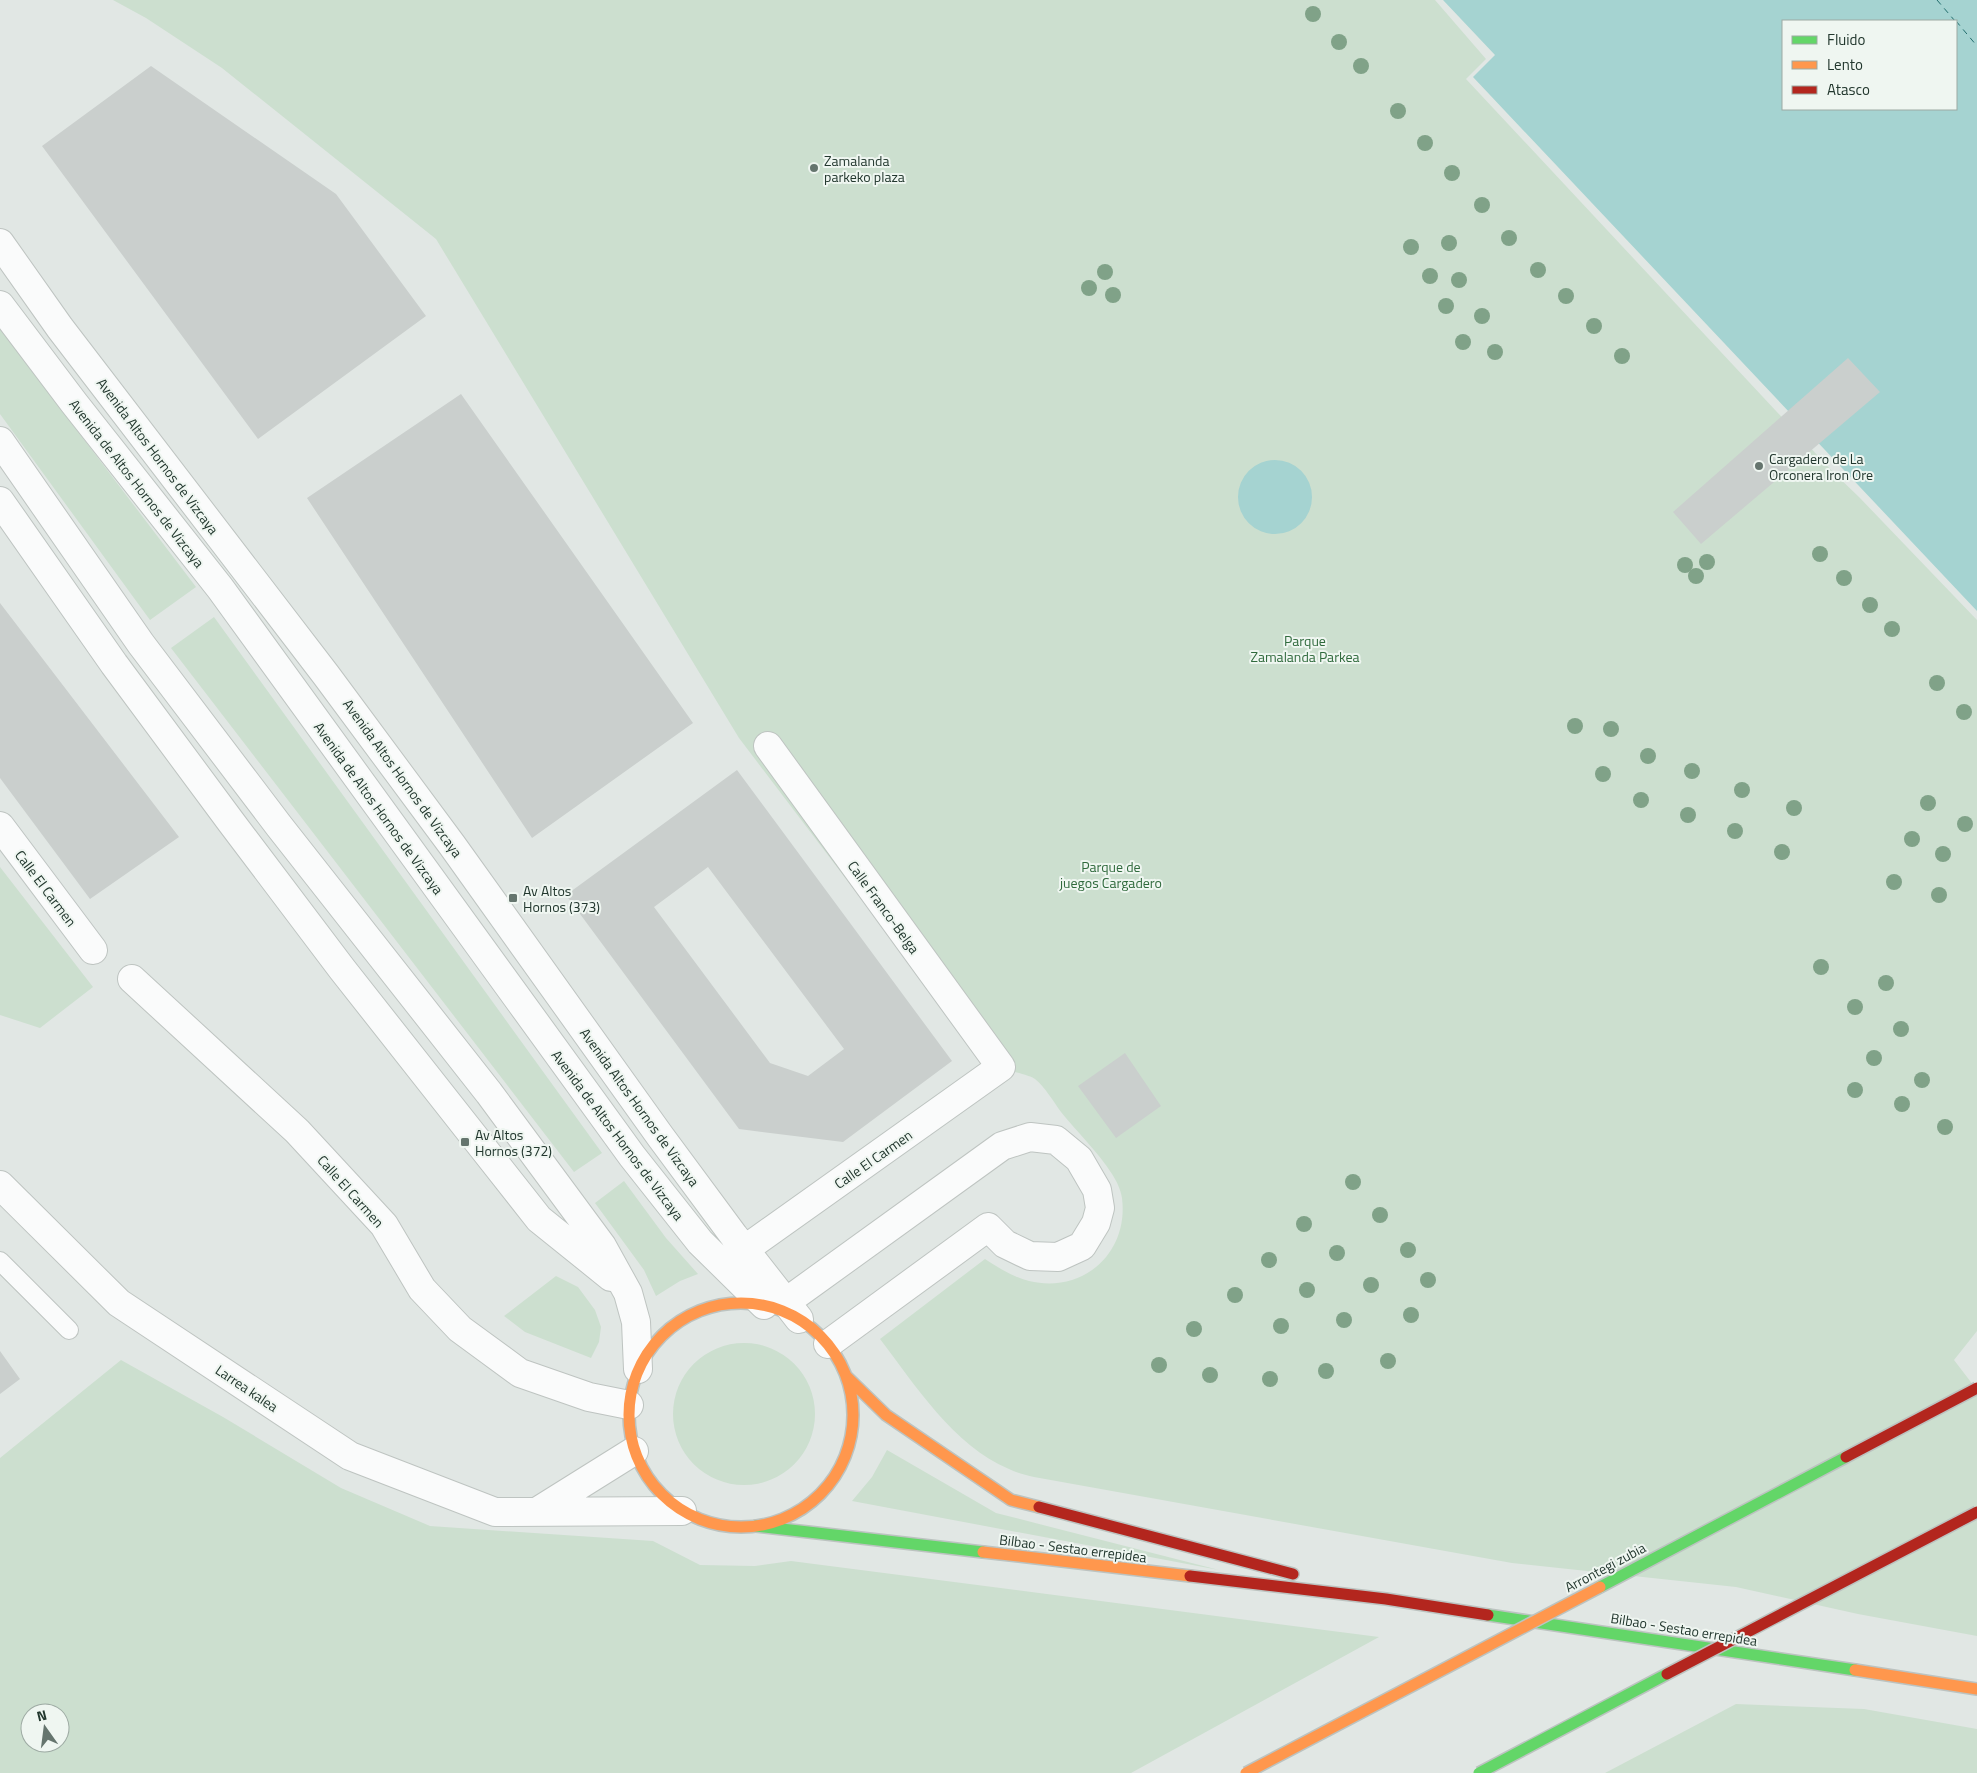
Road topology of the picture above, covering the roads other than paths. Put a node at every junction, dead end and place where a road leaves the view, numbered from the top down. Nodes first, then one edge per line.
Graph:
1 (0, 243) edge
2 (0, 306) edge
3 (0, 441) edge
4 (0, 501) edge
5 (768, 746) dead end
6 (0, 826) edge
7 (92, 950) dead end
8 (132, 979) dead end
9 (1001, 1067) joint
10 (0, 1184) edge
11 (744, 1250) junction
12 (0, 1261) edge
13 (628, 1293) junction
14 (783, 1308) junction
15 (69, 1330) dead end
16 (828, 1344) junction
17 (638, 1369) junction
18 (846, 1376) junction
19 (1977, 1388) edge
20 (628, 1405) junction
21 (634, 1451) junction
22 (538, 1511) junction
23 (682, 1511) junction
24 (1977, 1512) edge
25 (756, 1526) junction
26 (1386, 1599) junction
27 (1977, 1689) edge
28 (1246, 1773) edge
29 (1479, 1773) edge

1 - 11 street, Avenida Altos Hornos de Vizcaya
2 - 14 street, Avenida de Altos Hornos de Vizcaya
3 - 13 street
4 - 13 street
5 - 9 street, Calle Franco-Belga
6 - 7 street, Calle El Carmen
8 - 20 street, Calle El Carmen
9 - 11 street, Calle El Carmen
10 - 22 street, Larrea kalea
11 - 14 street, Avenida Altos Hornos de Vizcaya
12 - 15 lane
13 - 17 street
14 - 16 main road
14 - 16 street
14 - 17 main road
16 - 18 main road
17 - 20 main road
18 - 25 main road
18 - 26 main road, Bilbao - Sestao errepidea
19 - 28 main road, Arrontegi zubia, bridge
20 - 21 main road
21 - 22 street
21 - 23 main road
22 - 23 street, Larrea kalea
23 - 25 main road
24 - 29 main road, bridge
25 - 26 main road, Bilbao - Sestao errepidea
26 - 27 main road, Bilbao - Sestao errepidea

